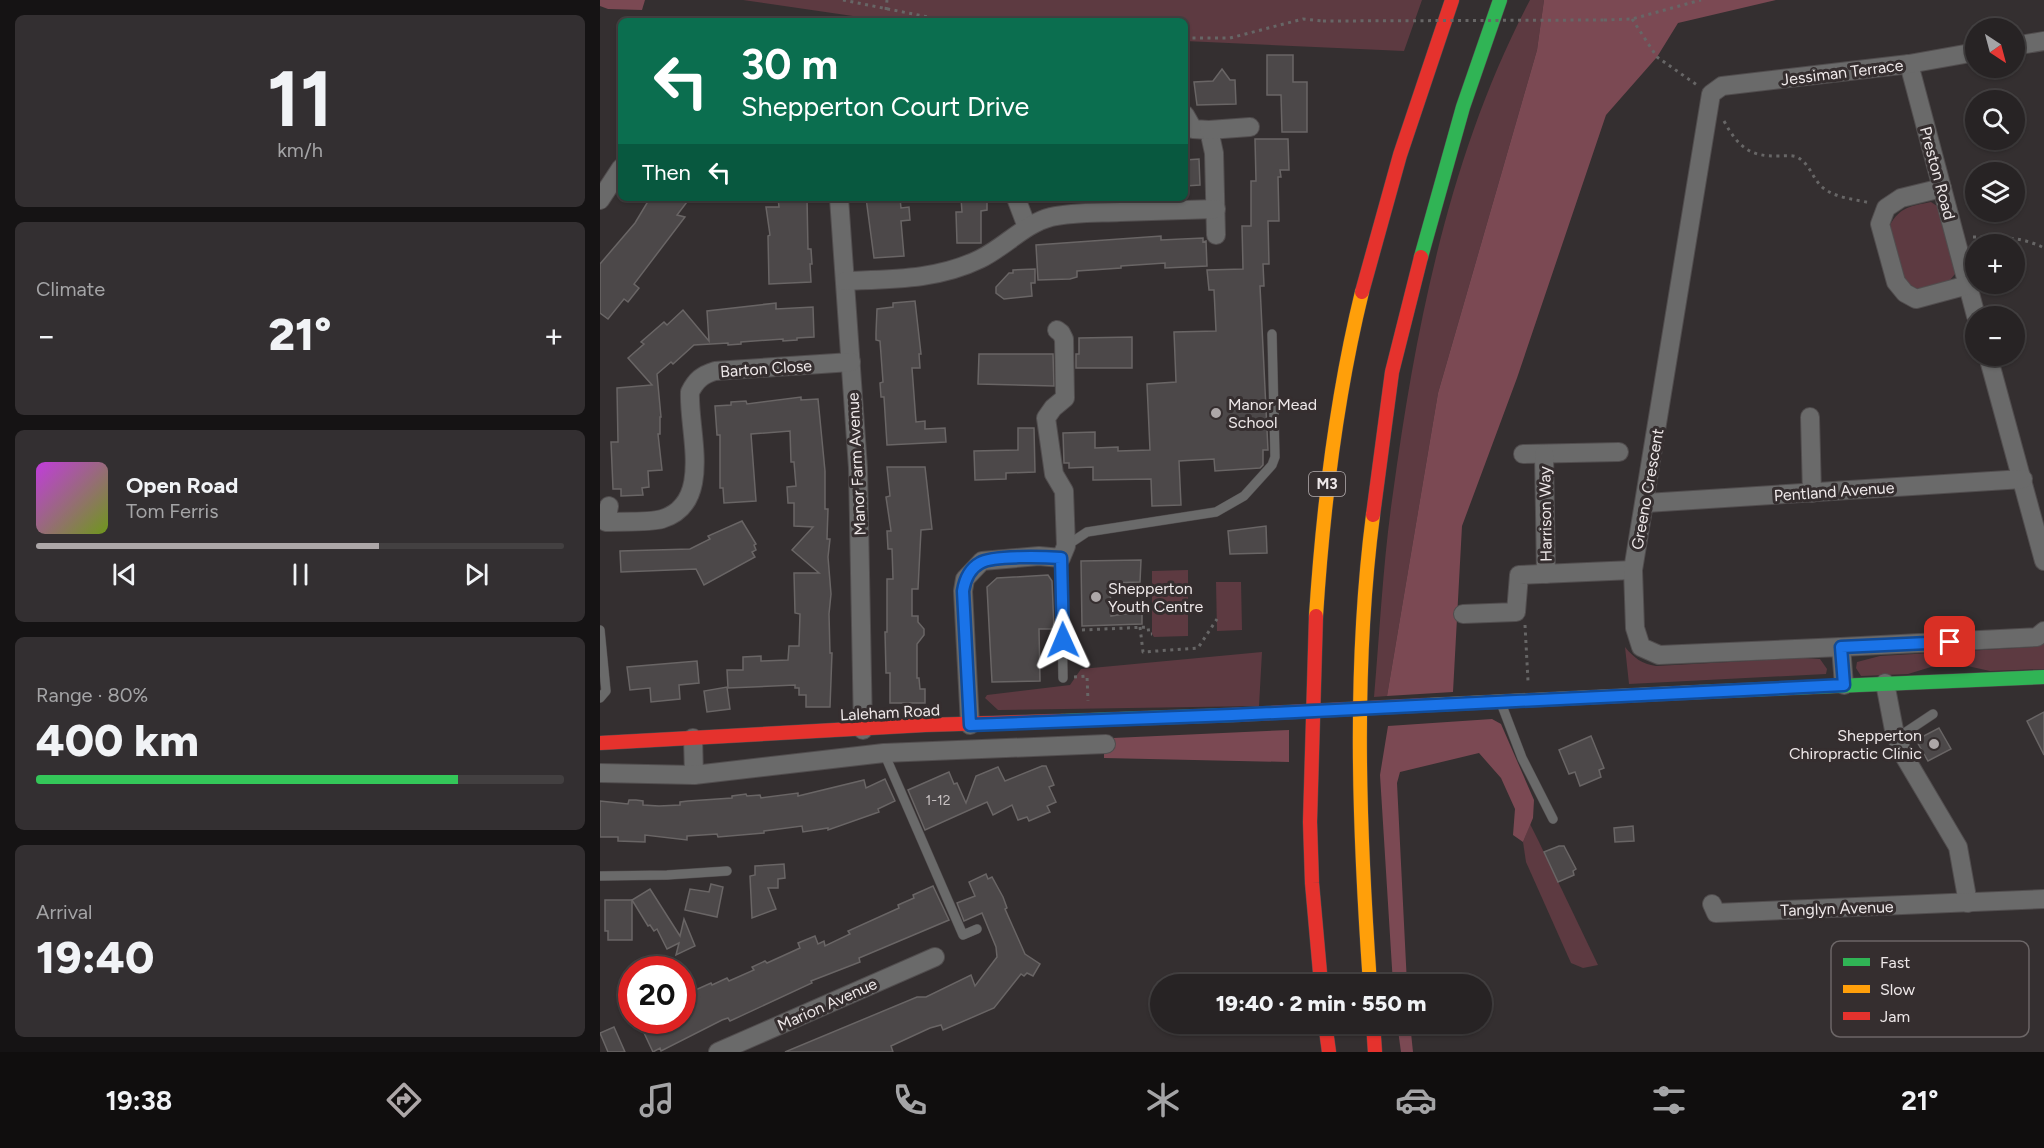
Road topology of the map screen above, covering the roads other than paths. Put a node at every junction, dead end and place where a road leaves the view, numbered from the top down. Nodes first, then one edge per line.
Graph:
1 (1452, 0) edge
2 (1500, 0) edge
3 (2044, 41) edge
4 (2025, 44) edge
5 (1965, 54) edge
6 (1909, 63) junction
7 (1711, 94) joint
8 (1188, 120) edge
9 (1250, 127) dead end
10 (1209, 129) junction
11 (618, 173) edge
12 (1942, 188) junction
13 (600, 200) edge
14 (838, 201) edge
15 (1017, 201) edge
16 (1216, 209) junction
17 (1026, 227) junction
18 (1216, 235) dead end
19 (1965, 273) edge
20 (845, 281) junction
21 (1965, 286) edge
22 (1057, 330) dead end
23 (1272, 334) dead end
24 (851, 362) junction
25 (1991, 366) edge
26 (1810, 417) dead end
27 (1619, 452) dead end
28 (1522, 454) dead end
29 (1544, 454) junction
30 (2023, 479) junction
31 (1812, 493) junction
32 (1646, 502) junction
33 (609, 506) dead end
34 (1064, 552) junction
35 (2044, 561) edge
36 (1633, 570) junction
37 (1546, 574) junction
38 (1463, 614) dead end
39 (600, 630) edge
40 (2044, 631) edge
41 (1841, 647) junction
42 (2044, 677) edge
43 (1063, 678) dead end
44 (1885, 683) junction
45 (1844, 685) junction
46 (600, 698) edge
47 (1500, 701) junction
48 (1933, 714) dead end
49 (970, 725) junction
50 (863, 730) junction
51 (693, 738) junction
52 (1897, 738) junction
53 (600, 743) edge
54 (1106, 744) dead end
55 (884, 753) junction
56 (600, 773) edge
57 (694, 775) junction
58 (1553, 819) dead end
59 (727, 871) dead end
60 (600, 876) edge
61 (2044, 899) edge
62 (1968, 903) junction
63 (1712, 904) dead end
64 (977, 929) dead end
65 (935, 957) dead end
66 (1320, 974) edge
67 (1369, 974) edge
68 (1327, 1034) edge
69 (1374, 1034) edge
70 (718, 1052) edge
71 (1329, 1052) edge
72 (1375, 1052) edge

1 - 66 main road, M3
2 - 67 main road
3 - 4 street
5 - 6 street, Jessiman Terrace
6 - 7 street, Jessiman Terrace
6 - 12 street, Preston Road
7 - 32 street, Greeno Crescent
8 - 10 street
9 - 10 street
10 - 16 street
11 - 13 street
12 - 19 street, Preston Road
12 - 21 street
14 - 20 street, Manor Farm Avenue
15 - 17 street
16 - 17 street
16 - 18 street
17 - 20 street
20 - 24 street, Manor Farm Avenue
22 - 34 street
23 - 34 lane
24 - 33 street, Barton Close
24 - 50 street, Manor Farm Avenue
25 - 30 street
26 - 31 street
27 - 29 street, Harrison Way
28 - 29 street, Harrison Way
29 - 37 street, Harrison Way
30 - 31 street, Pentland Avenue
30 - 35 street
31 - 32 street, Pentland Avenue
32 - 36 street, Greeno Crescent
34 - 43 lane
34 - 49 street
36 - 37 street, Harrison Way
36 - 41 street, Greeno Crescent
37 - 38 street, Harrison Way
39 - 46 lane
40 - 41 street
41 - 45 street
42 - 44 main road, Laleham Road
44 - 45 main road, Laleham Road
44 - 52 street
45 - 47 main road, Laleham Road
47 - 49 main road, Laleham Road, bridge
47 - 58 lane
48 - 52 lane
49 - 50 main road, Laleham Road
50 - 51 main road, Laleham Road
51 - 53 main road, Laleham Road
51 - 57 street
52 - 62 street
54 - 55 street
55 - 57 street
55 - 64 lane
56 - 57 street
59 - 60 lane
61 - 62 street, Tanglyn Avenue
62 - 63 street, Tanglyn Avenue
65 - 70 street, Marion Avenue
68 - 71 main road
69 - 72 main road

